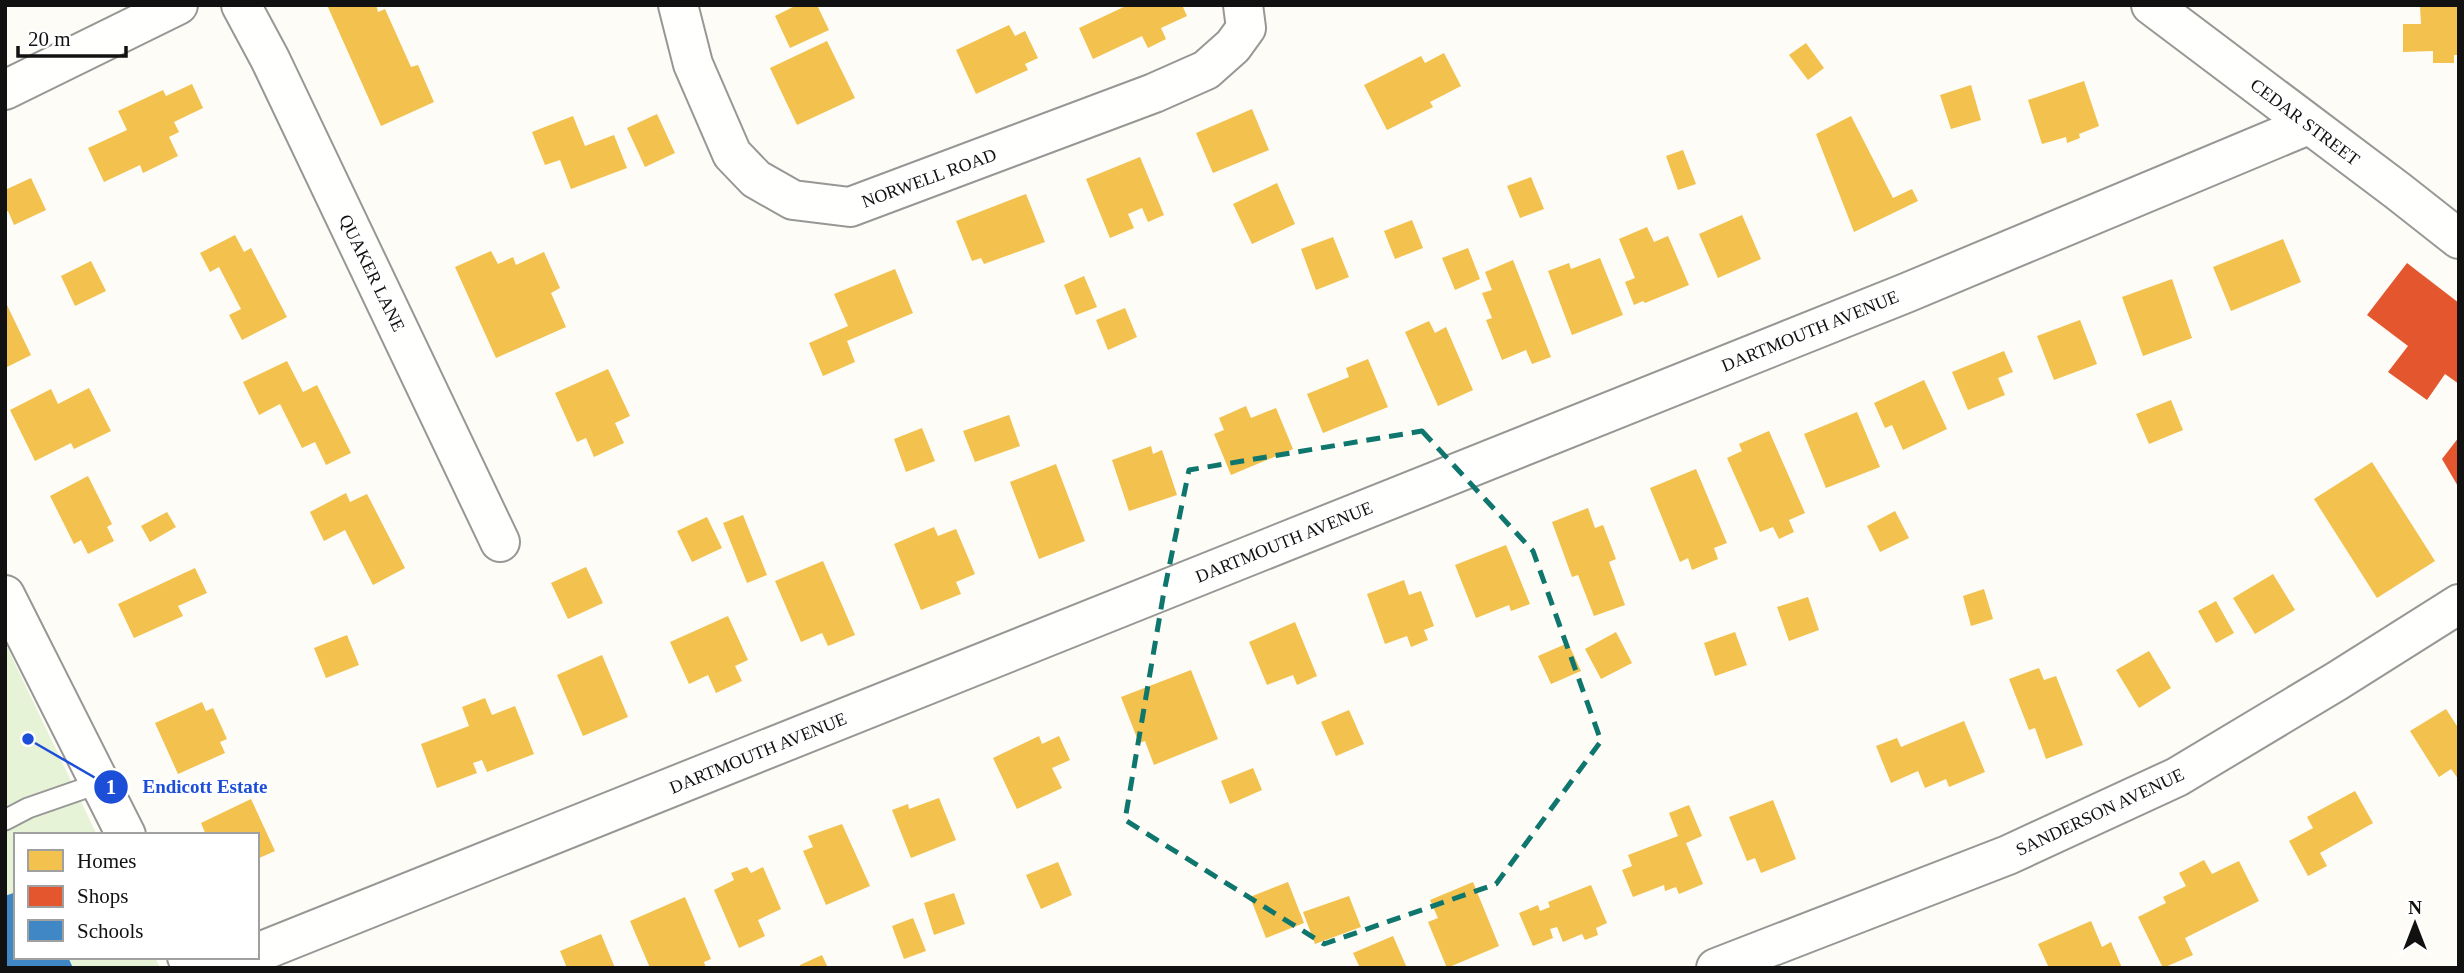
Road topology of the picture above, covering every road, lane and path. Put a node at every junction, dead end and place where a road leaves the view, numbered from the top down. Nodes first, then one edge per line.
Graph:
1 (178, 5) edge
2 (242, 5) edge
3 (678, 5) edge
4 (1243, 5) edge
5 (2151, 5) edge
6 (5, 90) edge
7 (2308, 124) junction
8 (2459, 239) edge
9 (500, 542) dead end
10 (5, 595) edge
11 (2459, 604) edge
12 (100, 783) junction
13 (5, 820) edge
14 (125, 833) edge
15 (259, 952) edge
16 (242, 959) edge
17 (221, 968) edge
18 (1716, 968) edge

1 - 6 street
2 - 9 street, QUAKER LANE
3 - 4 street, NORWELL ROAD
5 - 7 street, CEDAR STREET
7 - 8 street, CEDAR STREET
7 - 15 street, DARTMOUTH AVENUE
10 - 12 street
11 - 18 street, SANDERSON AVENUE
12 - 13 lane
12 - 14 street
16 - 17 street

